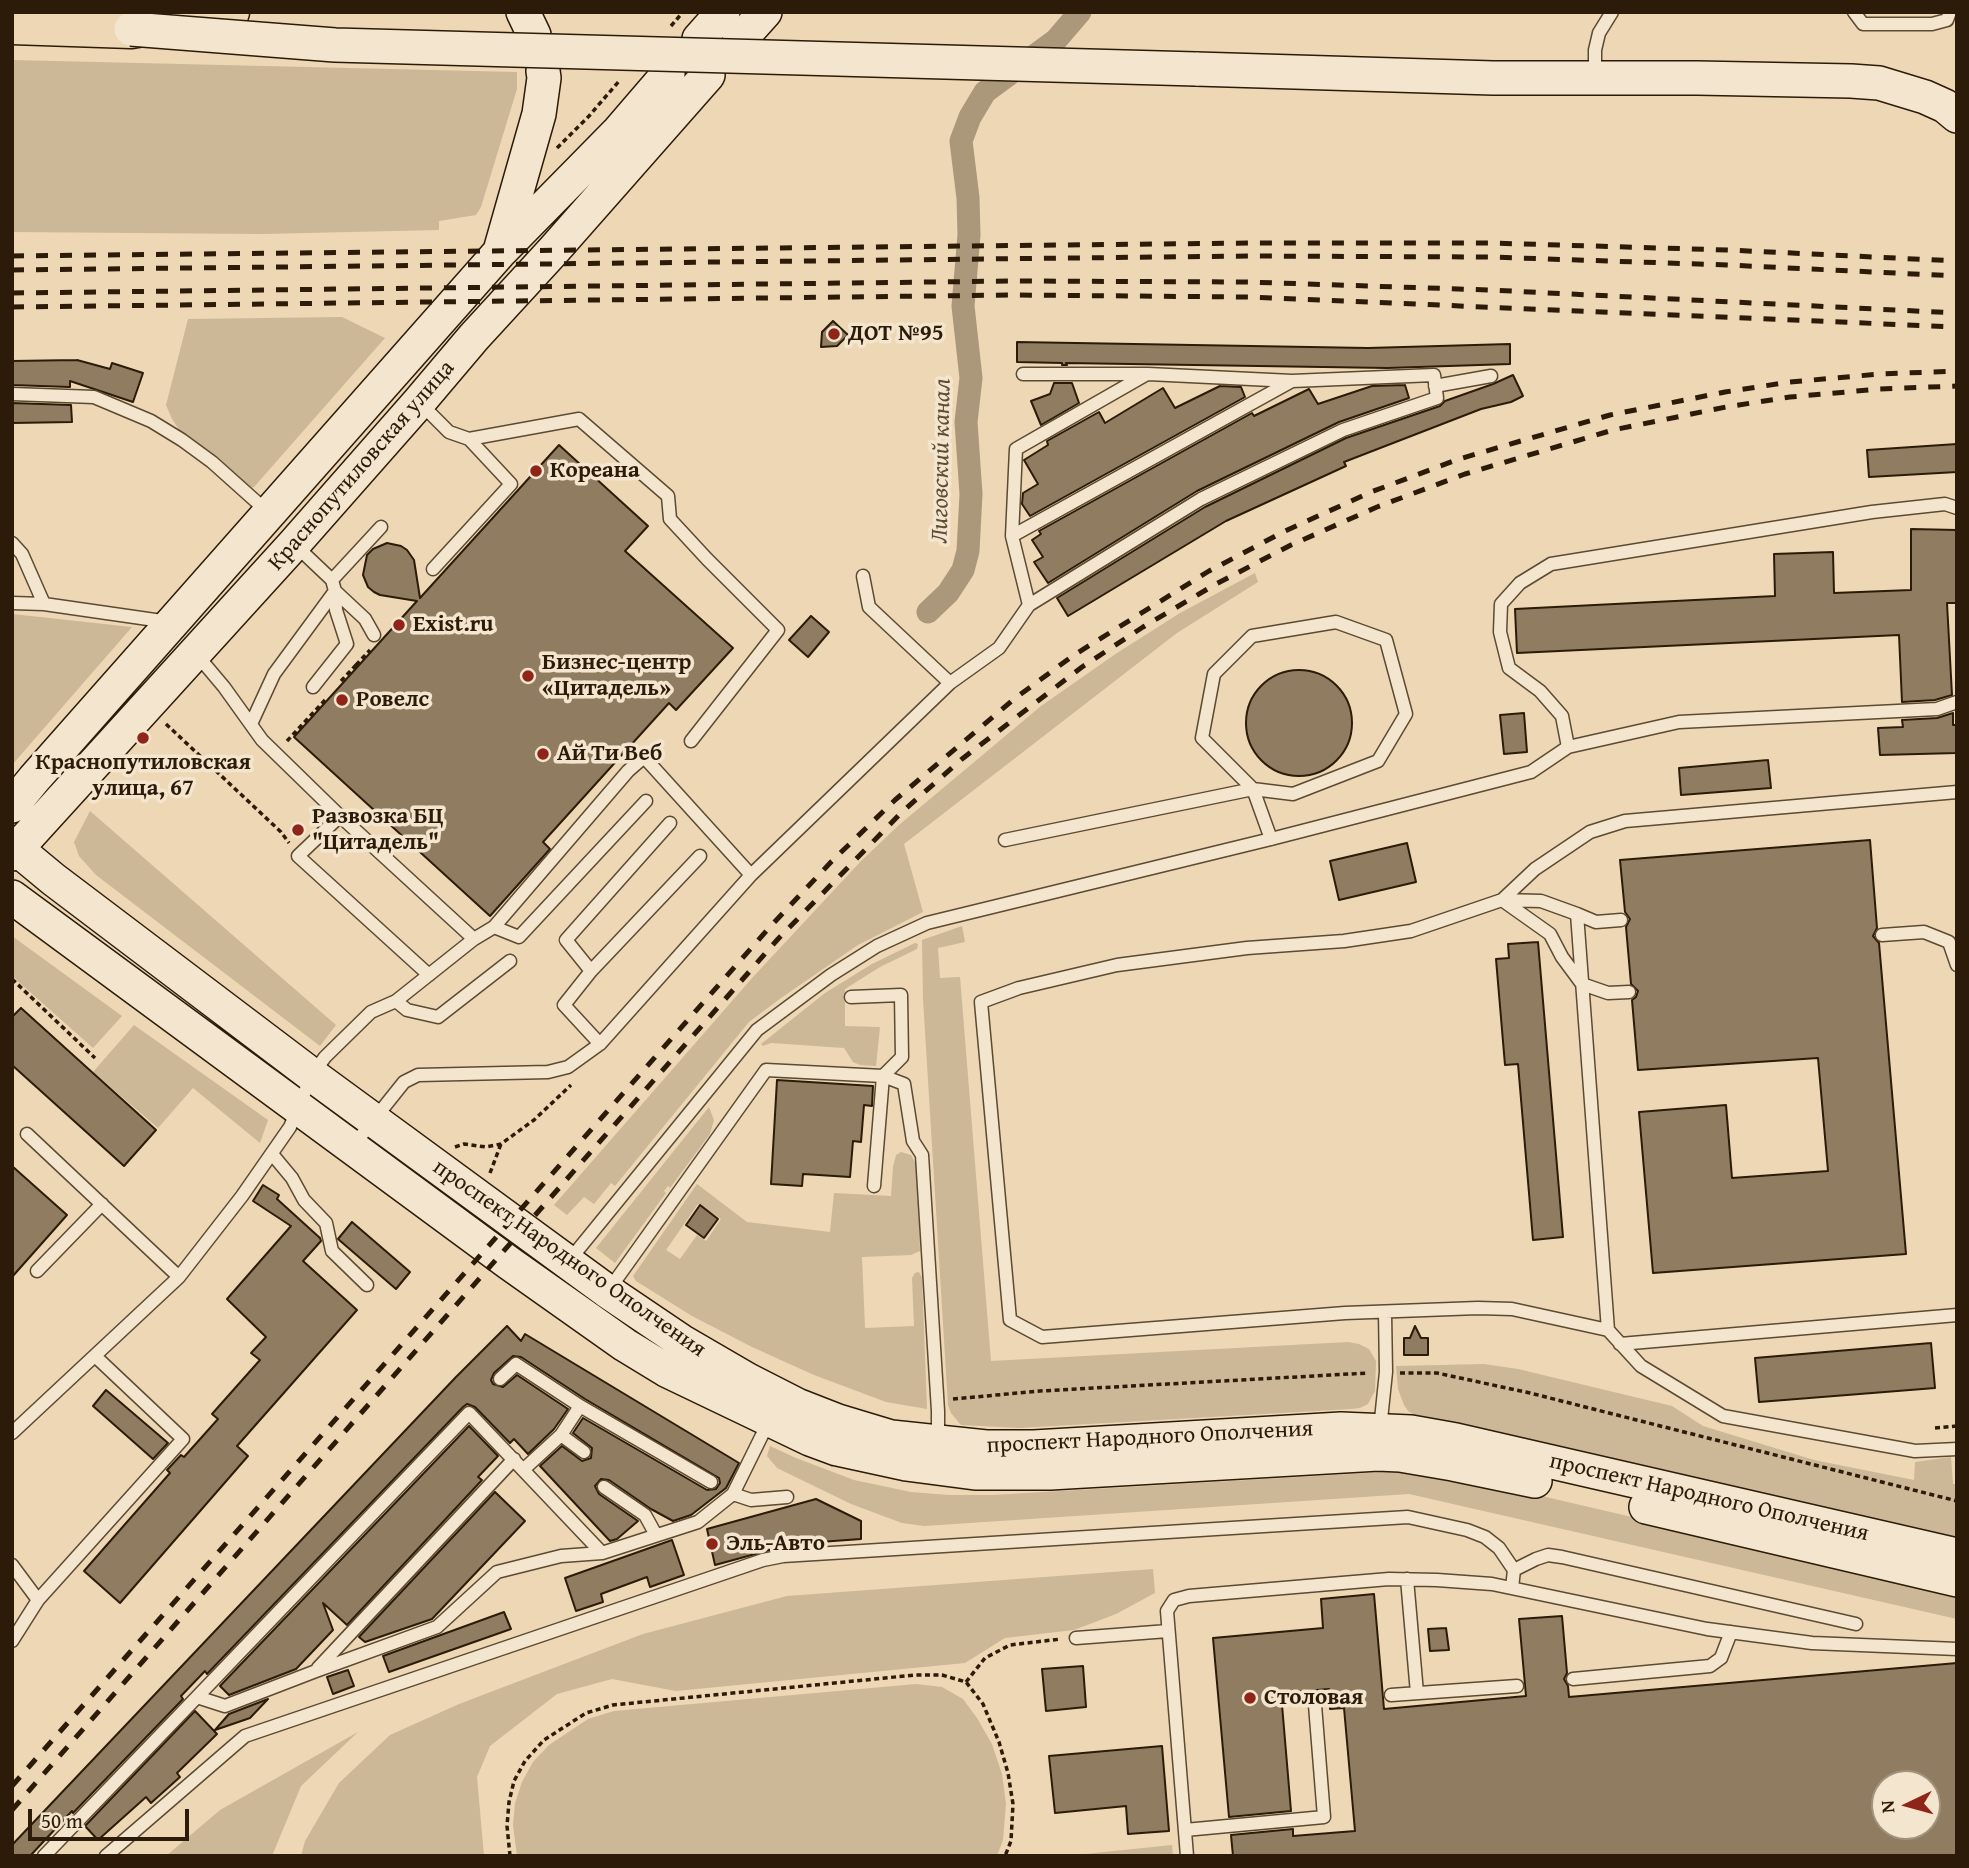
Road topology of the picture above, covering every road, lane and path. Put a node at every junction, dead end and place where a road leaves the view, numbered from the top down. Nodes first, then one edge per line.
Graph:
1 (230, 12) edge
2 (723, 12) edge
3 (765, 12) edge
4 (1612, 12) edge
5 (1854, 12) edge
6 (1950, 12) edge
7 (1916, 18) edge
8 (12, 25) edge
9 (131, 29) junction
10 (699, 39) dead end
11 (739, 41) dead end
12 (543, 71) dead end
13 (668, 74) dead end
14 (708, 75) dead end
15 (1595, 78) junction
16 (1957, 116) edge
17 (499, 253) junction
18 (1023, 374) dead end
19 (1148, 374) junction
20 (1490, 376) dead end
21 (1292, 381) junction
22 (1435, 386) junction
23 (12, 394) edge
24 (419, 402) junction
25 (469, 439) junction
26 (1957, 508) edge
27 (270, 513) junction
28 (381, 527) dead end
29 (1012, 536) junction
30 (12, 543) edge
31 (294, 544) junction
32 (433, 569) dead end
33 (863, 576) dead end
34 (334, 586) junction
35 (12, 603) edge
36 (44, 604) junction
37 (1029, 605) junction
38 (173, 622) junction
39 (374, 635) dead end
40 (195, 653) junction
41 (950, 683) junction
42 (313, 687) dead end
43 (1957, 702) edge
44 (322, 704) dead end
45 (163, 721) dead end
46 (251, 724) junction
47 (691, 741) dead end
48 (1568, 747) junction
49 (276, 752) junction
50 (1253, 789) junction
51 (1957, 792) edge
52 (646, 802) dead end
53 (12, 806) edge
54 (340, 816) junction
55 (670, 823) dead end
56 (1271, 839) junction
57 (1005, 840) dead end
58 (14, 849) edge
59 (298, 856) junction
60 (700, 856) dead end
61 (751, 875) junction
62 (12, 897) edge
63 (1502, 900) junction
64 (1577, 914) junction
65 (1621, 920) dead end
66 (494, 927) junction
67 (1882, 935) dead end
68 (474, 939) junction
69 (510, 961) dead end
70 (1957, 965) edge
71 (591, 971) junction
72 (429, 975) junction
73 (12, 979) edge
74 (1582, 984) junction
75 (1629, 992) dead end
76 (850, 997) dead end
77 (396, 1000) junction
78 (600, 1044) junction
79 (95, 1058) dead end
80 (312, 1075) junction
81 (883, 1076) junction
82 (299, 1108) junction
83 (372, 1120) junction
84 (27, 1134) dead end
85 (501, 1144) junction
86 (352, 1147) junction
87 (448, 1149) dead end
88 (272, 1154) junction
89 (488, 1178) dead end
90 (874, 1186) dead end
91 (102, 1204) junction
92 (568, 1262) junction
93 (37, 1271) dead end
94 (179, 1277) junction
95 (367, 1285) dead end
96 (607, 1291) junction
97 (1385, 1313) junction
98 (1957, 1315) edge
99 (1608, 1330) junction
100 (1620, 1344) junction
101 (95, 1356) junction
102 (500, 1379) dead end
103 (580, 1406) junction
104 (769, 1421) junction
105 (1957, 1426) edge
106 (1935, 1428) dead end
107 (1380, 1429) junction
108 (12, 1433) edge
109 (561, 1435) junction
110 (938, 1443) junction
111 (1957, 1449) edge
112 (584, 1452) dead end
113 (514, 1459) junction
114 (524, 1469) junction
115 (710, 1482) dead end
116 (604, 1487) dead end
117 (733, 1494) junction
118 (788, 1497) dead end
119 (656, 1535) junction
120 (602, 1553) junction
121 (1957, 1555) edge
122 (12, 1565) edge
123 (1514, 1570) junction
124 (1406, 1579) junction
125 (1957, 1580) edge
126 (1512, 1588) junction
127 (38, 1600) junction
128 (1856, 1624) dead end
129 (1168, 1631) junction
130 (1731, 1632) junction
131 (1076, 1638) joint
132 (12, 1642) edge
133 (1957, 1649) edge
134 (316, 1671) junction
135 (1573, 1679) dead end
136 (966, 1682) junction
137 (1517, 1686) dead end
138 (1417, 1693) junction
139 (1391, 1695) dead end
140 (197, 1697) junction
141 (1315, 1704) dead end
142 (1185, 1830) junction
143 (44, 1856) edge
144 (106, 1856) edge
145 (510, 1856) edge
146 (1005, 1856) edge
147 (1187, 1856) edge

1 - 9 highway, bridge
2 - 10 main road
3 - 11 main road
4 - 15 lane
5 - 7 lane
6 - 7 lane
8 - 9 highway
9 - 15 main road, bridge
12 - 17 main road
13 - 17 main road, Краснопутиловская улица
14 - 24 main road, Краснопутиловская улица
15 - 16 main road
17 - 27 main road, Краснопутиловская улица
18 - 19 lane
19 - 21 lane
19 - 29 lane
20 - 22 lane
21 - 22 lane
21 - 29 lane
22 - 37 lane
23 - 27 lane
24 - 25 lane
24 - 31 main road, Краснопутиловская улица
25 - 32 lane
25 - 47 lane
26 - 48 lane
27 - 38 main road, Краснопутиловская улица
28 - 34 lane
29 - 37 lane
30 - 36 lane
31 - 34 lane
31 - 40 main road, Краснопутиловская улица
33 - 41 lane
34 - 39 lane
34 - 42 lane
34 - 46 lane
35 - 36 lane
36 - 38 lane
37 - 41 lane
38 - 53 main road, Краснопутиловская улица
40 - 46 lane
40 - 58 main road, Краснопутиловская улица
41 - 61 lane
43 - 48 lane
44 - 49 path
45 - 59 path
46 - 49 lane
48 - 56 lane
49 - 54 lane
50 - 50 lane
50 - 56 lane
50 - 57 lane
51 - 63 lane
52 - 66 lane
54 - 59 lane
54 - 68 lane
55 - 71 lane
56 - 92 lane
58 - 80 main road, проспект Народного Ополчения
59 - 72 lane
60 - 71 lane
61 - 66 lane
61 - 78 lane
62 - 82 main road, проспект Народного Ополчения
63 - 64 lane
63 - 74 lane
63 - 97 lane
64 - 65 lane
64 - 74 lane
66 - 68 lane
67 - 70 lane
68 - 72 lane
69 - 77 lane
71 - 78 lane
72 - 77 lane
73 - 79 path
74 - 75 lane
74 - 99 lane
76 - 81 lane
77 - 80 lane
78 - 83 lane
78 - 85 path
80 - 82 lane
80 - 83 main road, проспект Народного Ополчения
81 - 90 lane
81 - 96 lane
81 - 110 lane
82 - 86 main road, проспект Народного Ополчения
82 - 88 lane
83 - 86 lane
83 - 92 main road, проспект Народного Ополчения
84 - 91 lane
85 - 87 path
85 - 89 path
86 - 104 main road, проспект Народного Ополчения
88 - 94 lane
88 - 95 lane
91 - 93 lane
91 - 94 lane
92 - 96 main road, проспект Народного Ополчения
94 - 101 lane
96 - 110 main road, проспект Народного Ополчения
97 - 99 lane
97 - 107 lane
98 - 100 lane
99 - 100 lane
100 - 111 lane
101 - 108 lane
101 - 127 lane
102 - 103 lane
103 - 109 lane
103 - 115 lane
104 - 117 lane
104 - 125 main road, проспект Народного Ополчения
105 - 106 path
107 - 110 main road, проспект Народного Ополчения
107 - 121 main road, проспект Народного Ополчения
109 - 112 lane
109 - 114 lane
113 - 114 lane
113 - 134 lane
113 - 140 lane
114 - 120 lane
116 - 119 lane
117 - 118 lane
117 - 119 lane
119 - 120 lane
120 - 134 lane
122 - 127 lane
123 - 126 lane
123 - 128 lane
123 - 144 lane
124 - 126 lane
124 - 129 lane
124 - 138 lane
126 - 130 lane
127 - 132 lane
129 - 131 lane
129 - 142 lane
130 - 133 lane
130 - 135 lane
131 - 136 path
134 - 140 lane
136 - 145 path
136 - 146 path
137 - 138 lane
138 - 139 lane
140 - 143 lane
141 - 142 lane
142 - 147 lane

